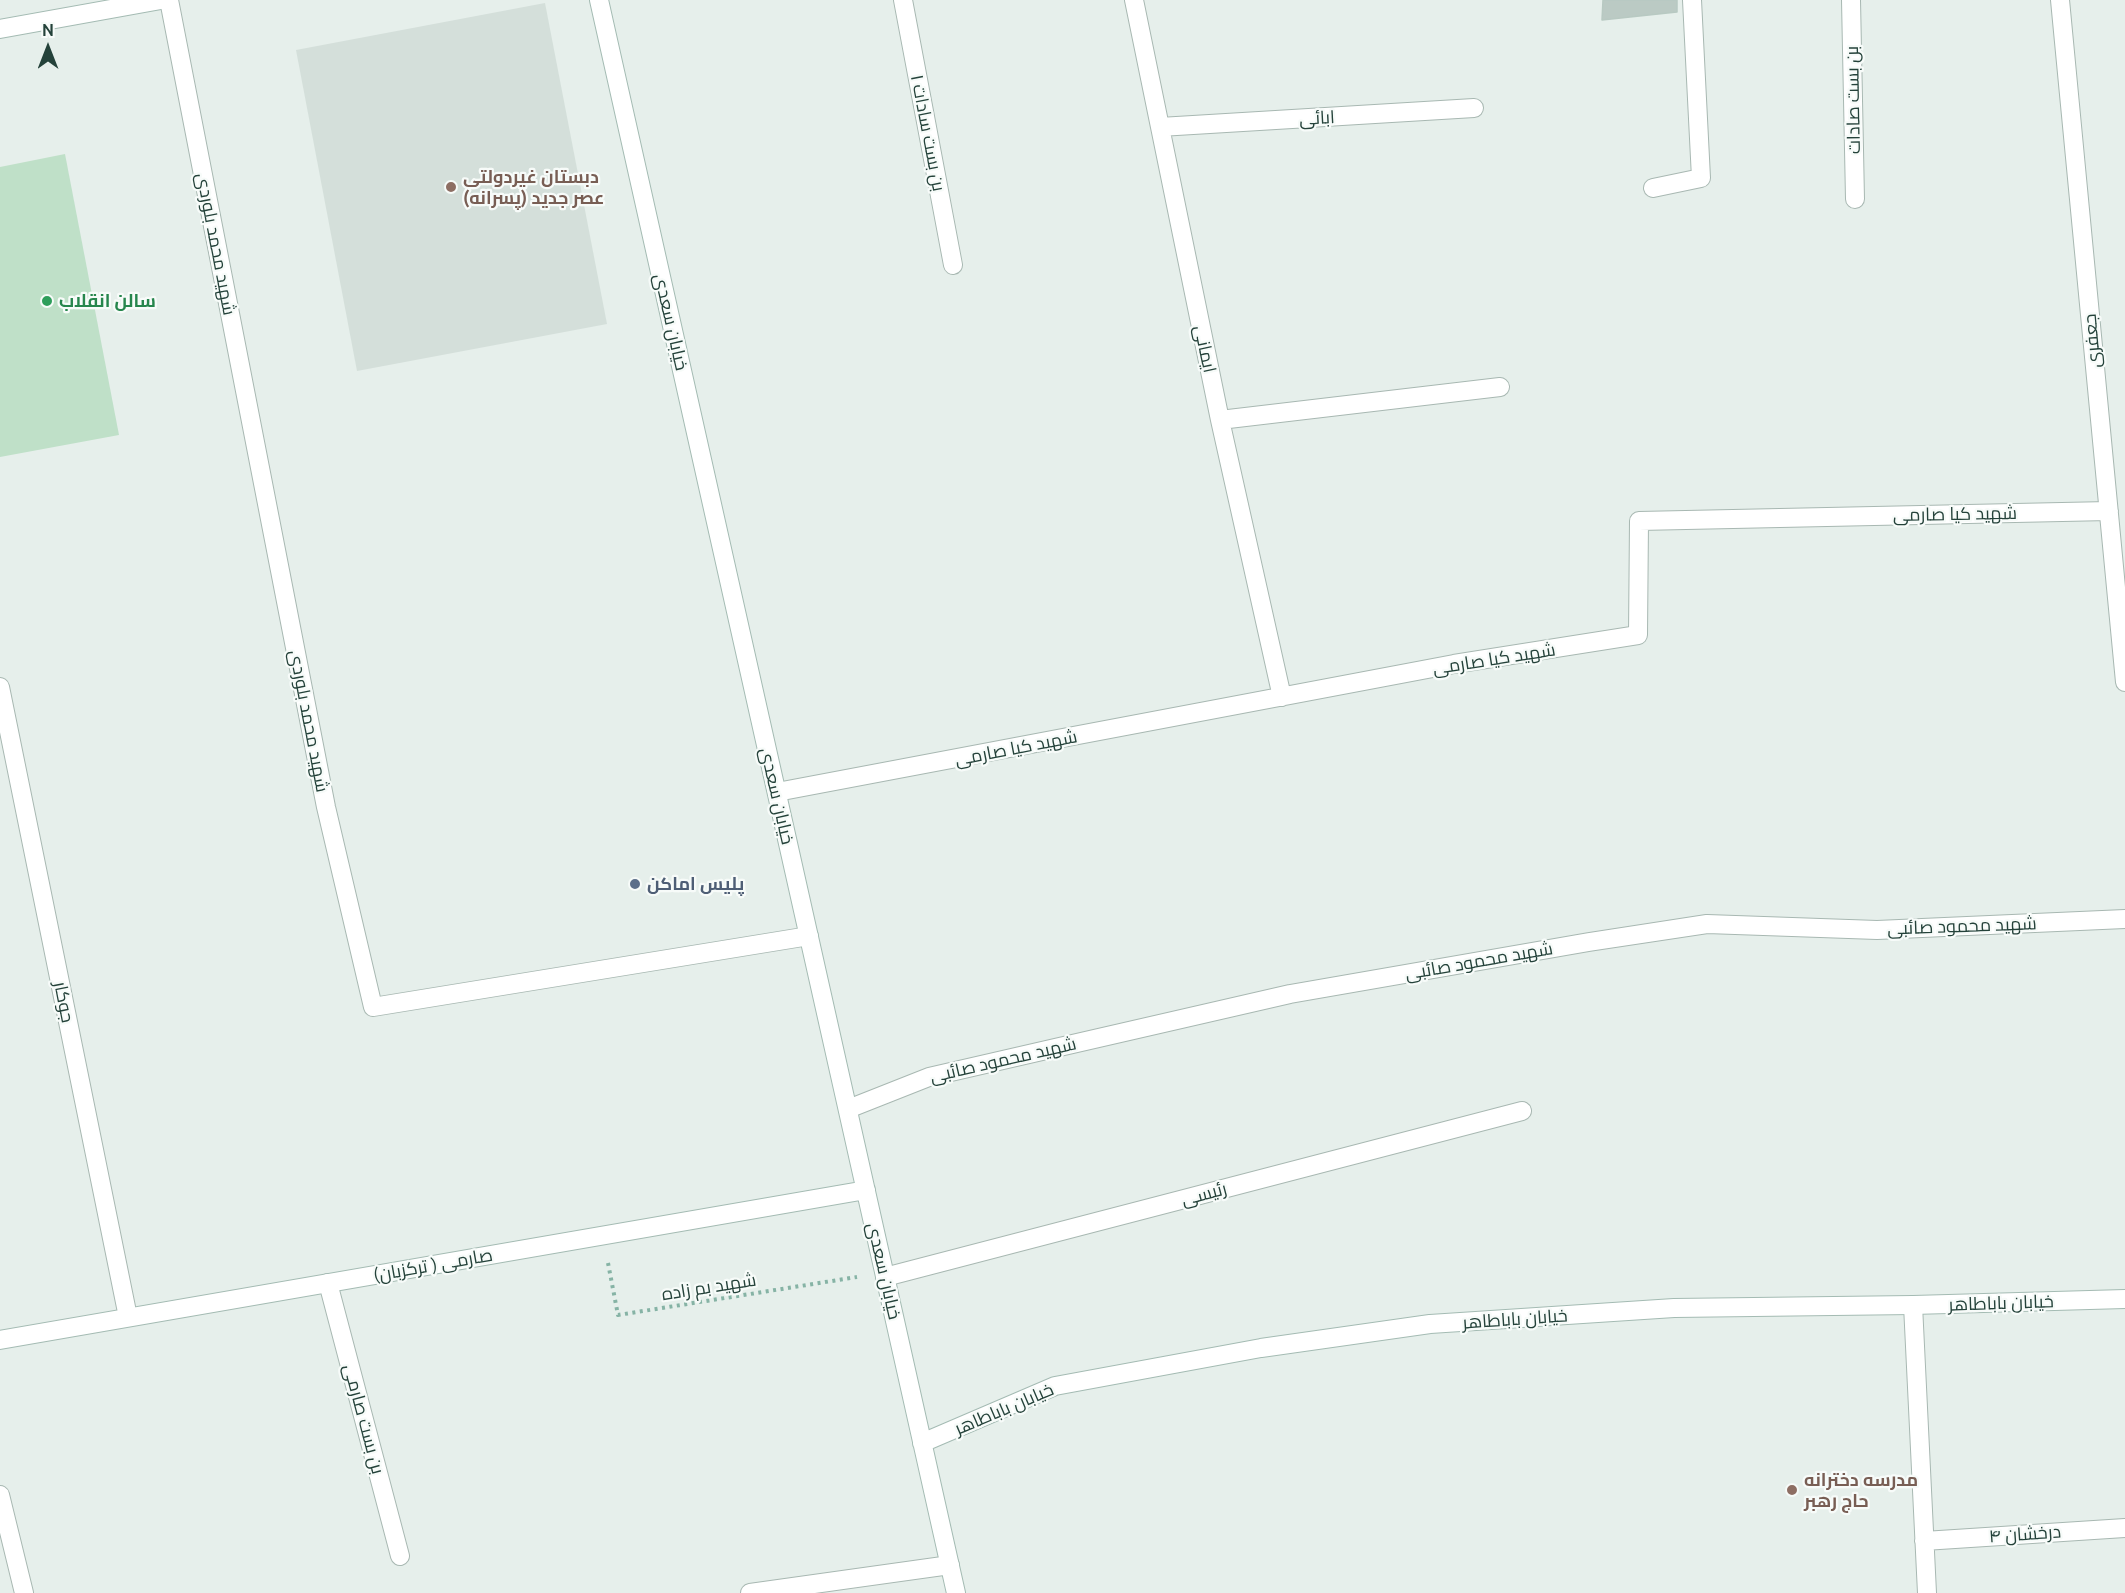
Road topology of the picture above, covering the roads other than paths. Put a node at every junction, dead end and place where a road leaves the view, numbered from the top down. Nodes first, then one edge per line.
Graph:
1 (161, 0) edge
2 (169, 0) edge
3 (599, 0) edge
4 (903, 0) edge
5 (1134, 0) edge
6 (1692, 0) edge
7 (1851, 0) edge
8 (2060, 0) edge
9 (0, 29) edge
10 (1474, 108) dead end
11 (1160, 127) junction
12 (1653, 189) dead end
13 (1855, 200) dead end
14 (953, 265) dead end
15 (1500, 387) dead end
16 (1220, 420) junction
17 (2109, 511) junction
18 (2125, 682) edge
19 (0, 687) edge
20 (1282, 697) junction
21 (777, 792) junction
22 (2125, 919) edge
23 (809, 936) junction
24 (848, 1109) junction
25 (1522, 1111) dead end
26 (866, 1190) junction
27 (885, 1274) junction
28 (328, 1282) junction
29 (2125, 1299) edge
30 (1913, 1305) junction
31 (128, 1317) junction
32 (0, 1340) edge
33 (922, 1443) junction
34 (0, 1495) edge
35 (2125, 1528) edge
36 (1924, 1541) junction
37 (400, 1556) dead end
38 (950, 1565) junction
39 (24, 1593) edge
40 (750, 1593) edge
41 (956, 1593) edge
42 (1927, 1593) edge

1 - 9 street
2 - 23 street, شهید محمد بلوردی
3 - 21 street, خیابان سعدی
4 - 14 street, بن بست سادات ۱
5 - 11 street, ایمانی
6 - 12 street
7 - 13 street, بن بست صادات
8 - 17 street, جعفری
10 - 11 street, ابائی
11 - 16 street, ایمانی
15 - 16 street
16 - 20 street, ایمانی
17 - 18 street, جعفری
17 - 20 street, شهید کیا صارمی
19 - 31 street, جوکار
20 - 21 street, شهید کیا صارمی
21 - 23 street, خیابان سعدی
22 - 24 street, شهید محمود صائبی
23 - 24 street, خیابان سعدی
24 - 26 street, خیابان سعدی
25 - 27 street, رئیسی
26 - 27 street, خیابان سعدی
26 - 28 street, صارمی ( ترکزبان)
27 - 33 street, خیابان سعدی
28 - 31 street, صارمی ( ترکزبان)
28 - 37 street, بن بست صارمی
29 - 30 street, خیابان باباطاهر
30 - 33 street, خیابان باباطاهر
30 - 36 street
31 - 32 street, صارمی ( ترکزبان)
33 - 38 street, خیابان سعدی
34 - 39 street
35 - 36 street, درخشان ۴
36 - 42 street
38 - 40 street
38 - 41 street, خیابان سعدی

